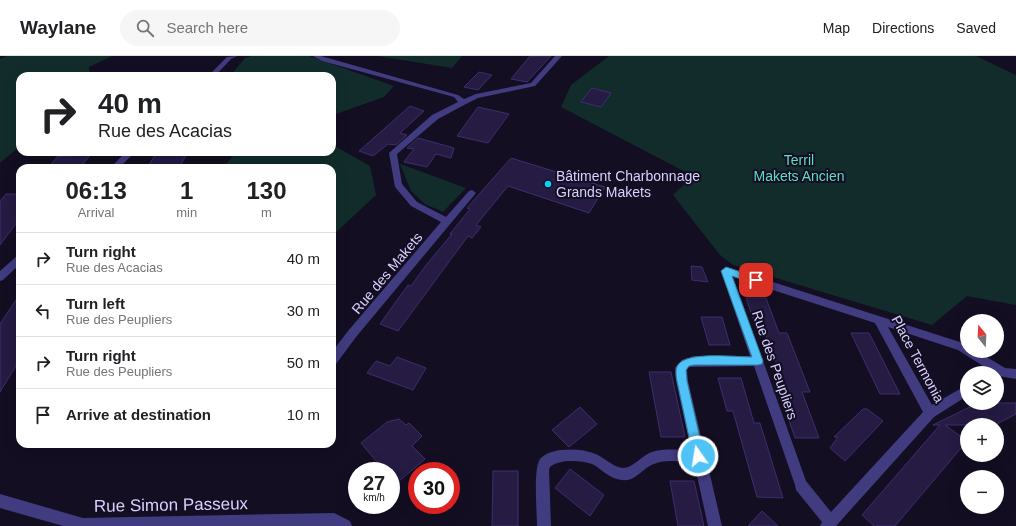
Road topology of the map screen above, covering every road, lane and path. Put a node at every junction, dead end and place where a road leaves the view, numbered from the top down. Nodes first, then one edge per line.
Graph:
1 (234, 56) edge
2 (316, 56) edge
3 (559, 56) edge
4 (215, 72) edge
5 (463, 102) junction
6 (127, 156) edge
7 (118, 164) edge
8 (472, 193) dead end
9 (447, 221) junction
10 (16, 262) edge
11 (0, 277) edge
12 (878, 319) junction
13 (960, 346) edge
14 (336, 356) edge
15 (977, 358) edge
16 (758, 361) junction
17 (988, 366) edge
18 (1016, 374) edge
19 (1004, 375) edge
20 (960, 394) edge
21 (930, 413) junction
22 (698, 456) junction
23 (0, 501) edge
24 (829, 524) edge
25 (345, 526) edge
26 (544, 526) edge
27 (715, 526) edge

1 - 4 street
2 - 5 street
3 - 5 street
5 - 9 street
6 - 7 street
8 - 9 street, Rue des Makets
9 - 14 street, Rue des Makets
10 - 11 street
12 - 13 street, Place Termonia
12 - 16 street, Rue des Peupliers
12 - 21 street, Place Termonia
15 - 17 street, Place Termonia
16 - 22 street
16 - 24 street, Rue des Peupliers
18 - 19 street
20 - 21 street, Place Termonia
21 - 24 street
22 - 26 street
22 - 27 street
23 - 25 street, Rue Simon Passeux

